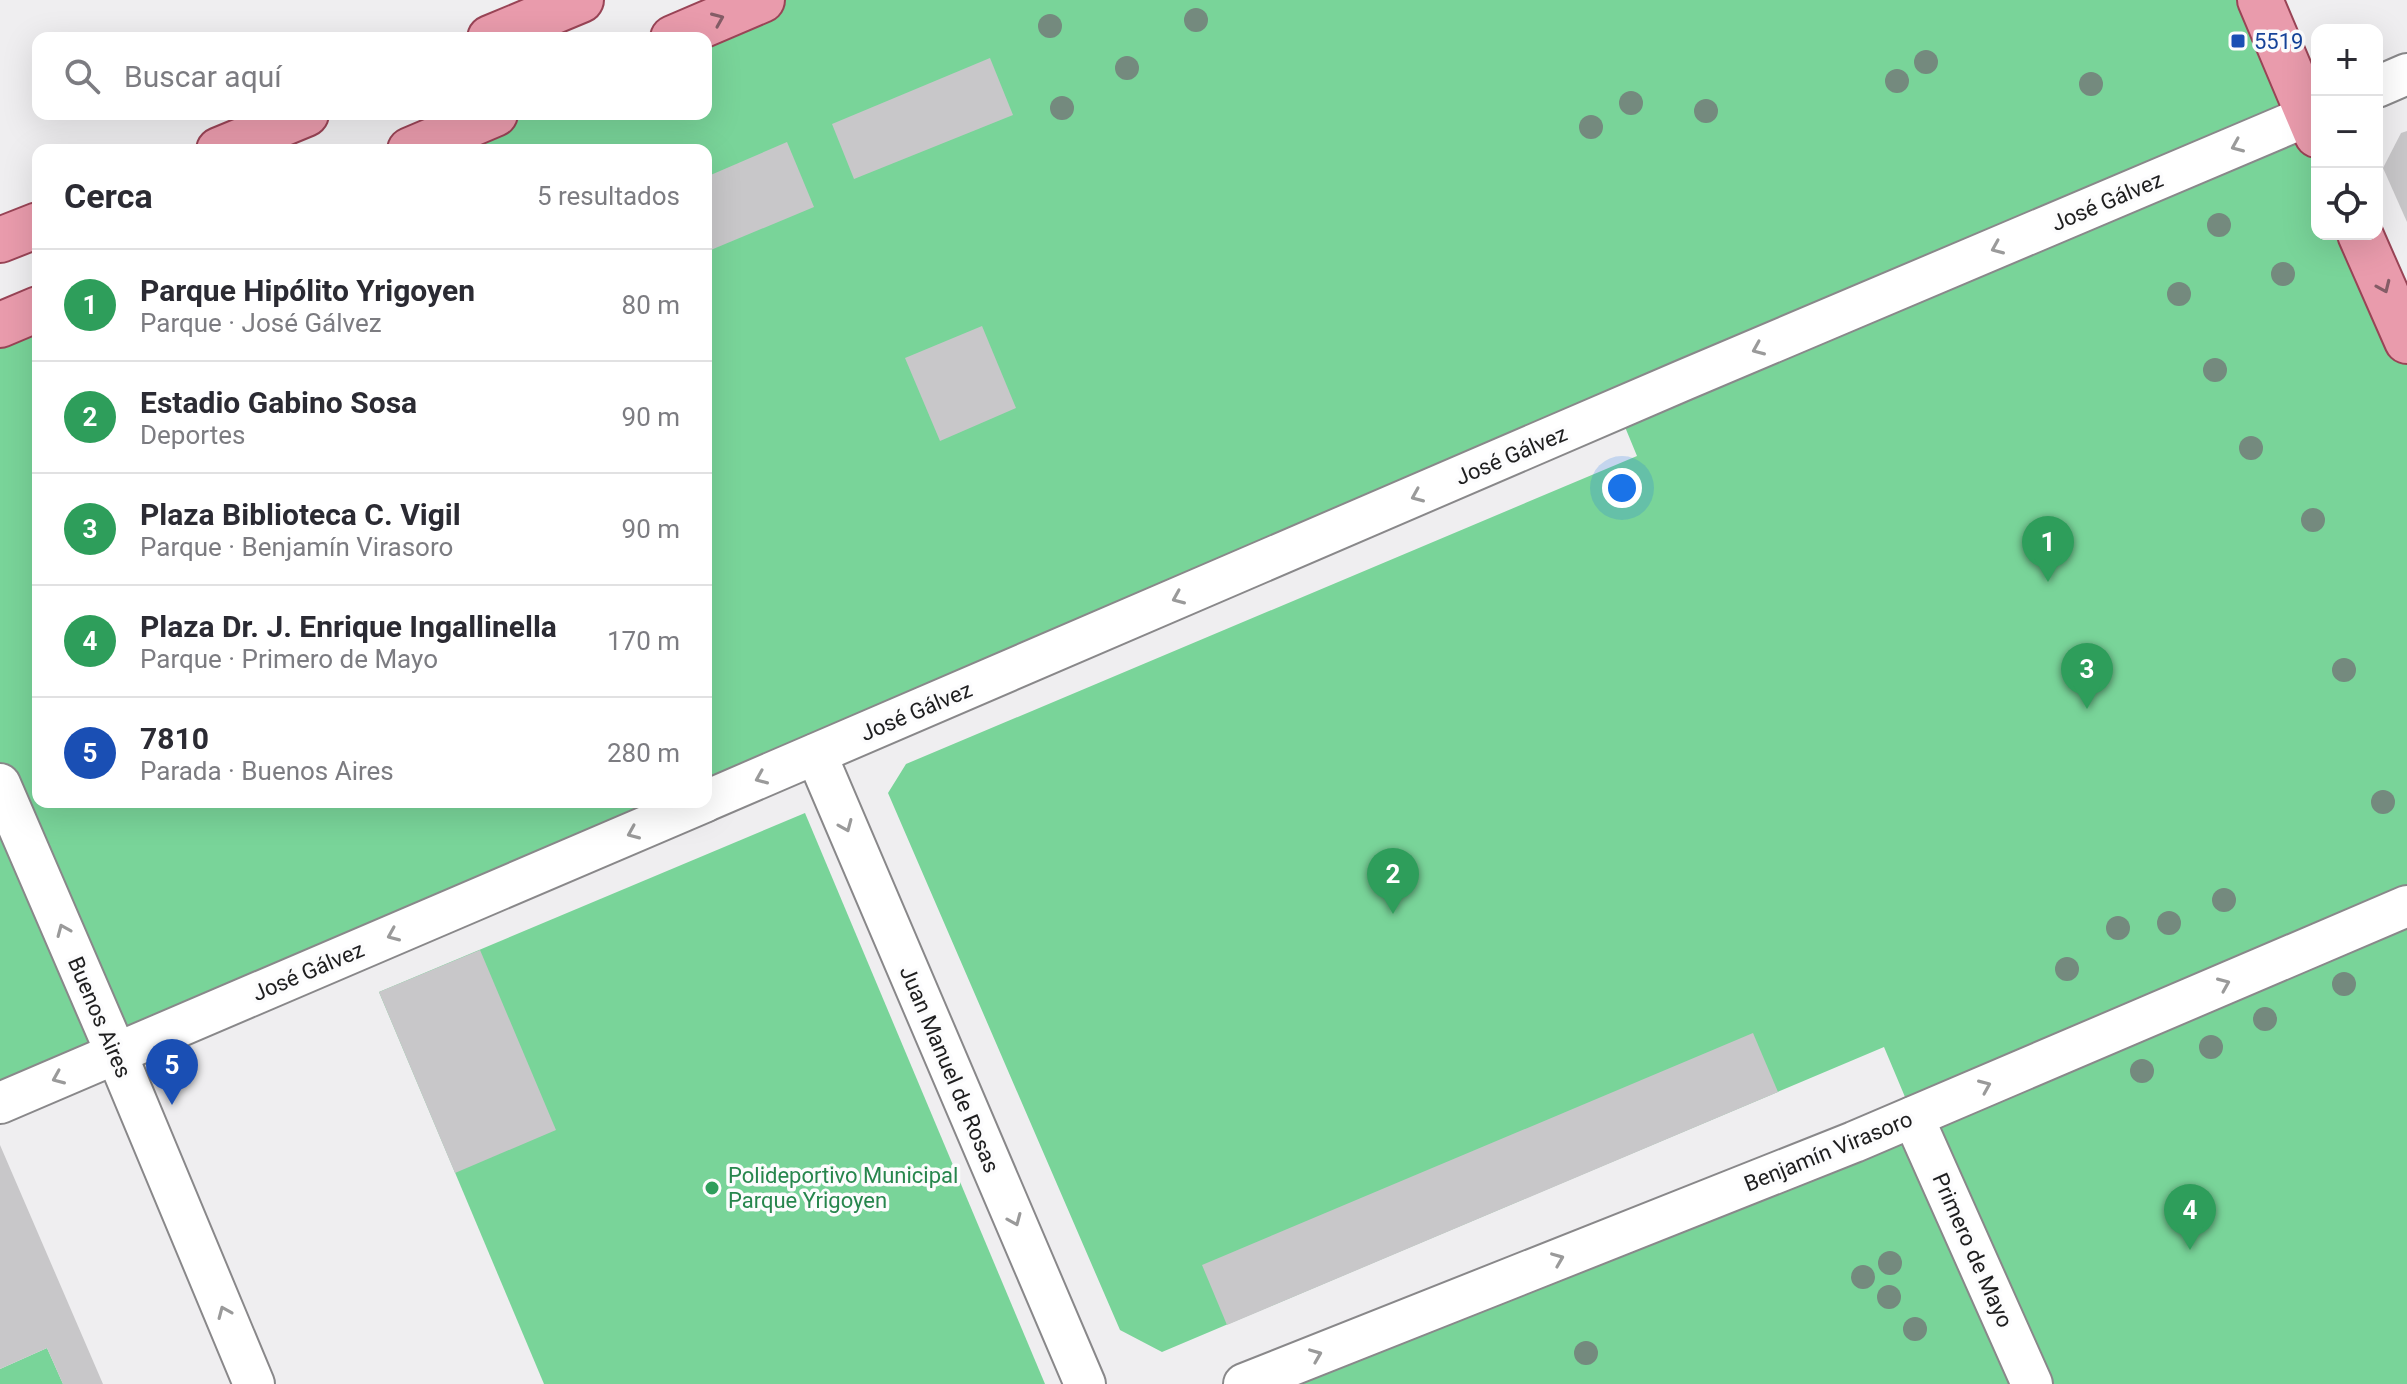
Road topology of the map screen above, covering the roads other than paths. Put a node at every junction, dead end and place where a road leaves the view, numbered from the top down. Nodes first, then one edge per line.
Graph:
1 (581, 0) edge
2 (762, 0) edge
3 (2260, 0) edge
4 (508, 26) edge
5 (687, 32) edge
6 (2407, 74) edge
7 (2383, 84) edge
8 (2311, 114) edge
9 (292, 120) edge
10 (481, 120) edge
11 (2311, 122) edge
12 (234, 144) edge
13 (424, 144) edge
14 (32, 227) edge
15 (0, 240) edge
16 (2363, 240) edge
17 (32, 312) edge
18 (0, 325) edge
19 (2407, 341) edge
20 (816, 754) junction
21 (0, 784) edge
22 (712, 799) edge
23 (691, 808) edge
24 (2407, 906) edge
25 (116, 1053) junction
26 (0, 1103) edge
27 (1913, 1117) junction
28 (254, 1384) edge
29 (1085, 1384) edge
30 (1244, 1384) edge
31 (2032, 1384) edge

1 - 4 main road
5 -> 2 main road
3 - 8 main road
6 - 7 street
9 - 12 main road
10 - 13 main road
11 -> 20 street, José Gálvez
14 - 15 main road
16 -> 19 main road
17 - 18 main road
20 -> 22 street, José Gálvez
20 -> 29 street, Juan Manuel de Rosas
25 -> 21 street, Buenos Aires
23 -> 25 street, José Gálvez
27 -> 24 street, Benjamín Virasoro
25 -> 26 street, José Gálvez
28 -> 25 street, Buenos Aires
30 -> 27 street, Benjamín Virasoro
27 - 31 street, Primero de Mayo

